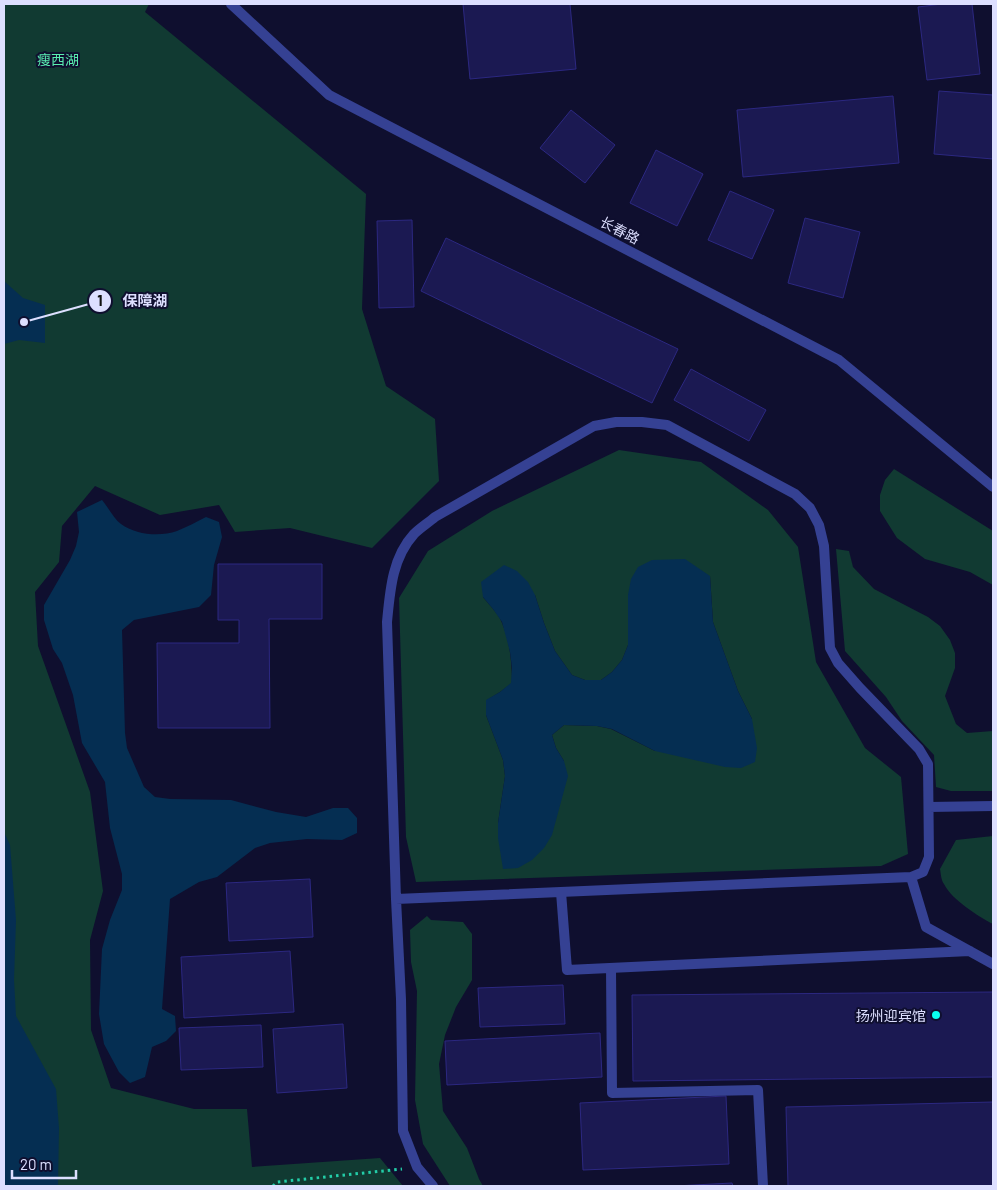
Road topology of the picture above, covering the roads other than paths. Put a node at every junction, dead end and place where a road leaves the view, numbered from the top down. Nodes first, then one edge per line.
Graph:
1 (231, 4) edge
2 (993, 487) edge
3 (993, 806) edge
4 (929, 807) junction
5 (911, 877) junction
6 (561, 892) junction
7 (396, 898) junction
8 (970, 951) junction
9 (993, 964) edge
10 (611, 968) junction
11 (433, 1186) edge
12 (763, 1186) edge

1 - 2 street, 长春路
3 - 4 street
4 - 5 street
4 - 7 street
5 - 6 street
5 - 8 street
6 - 7 street
6 - 10 street
7 - 11 street
8 - 9 street
8 - 10 street
10 - 12 street

